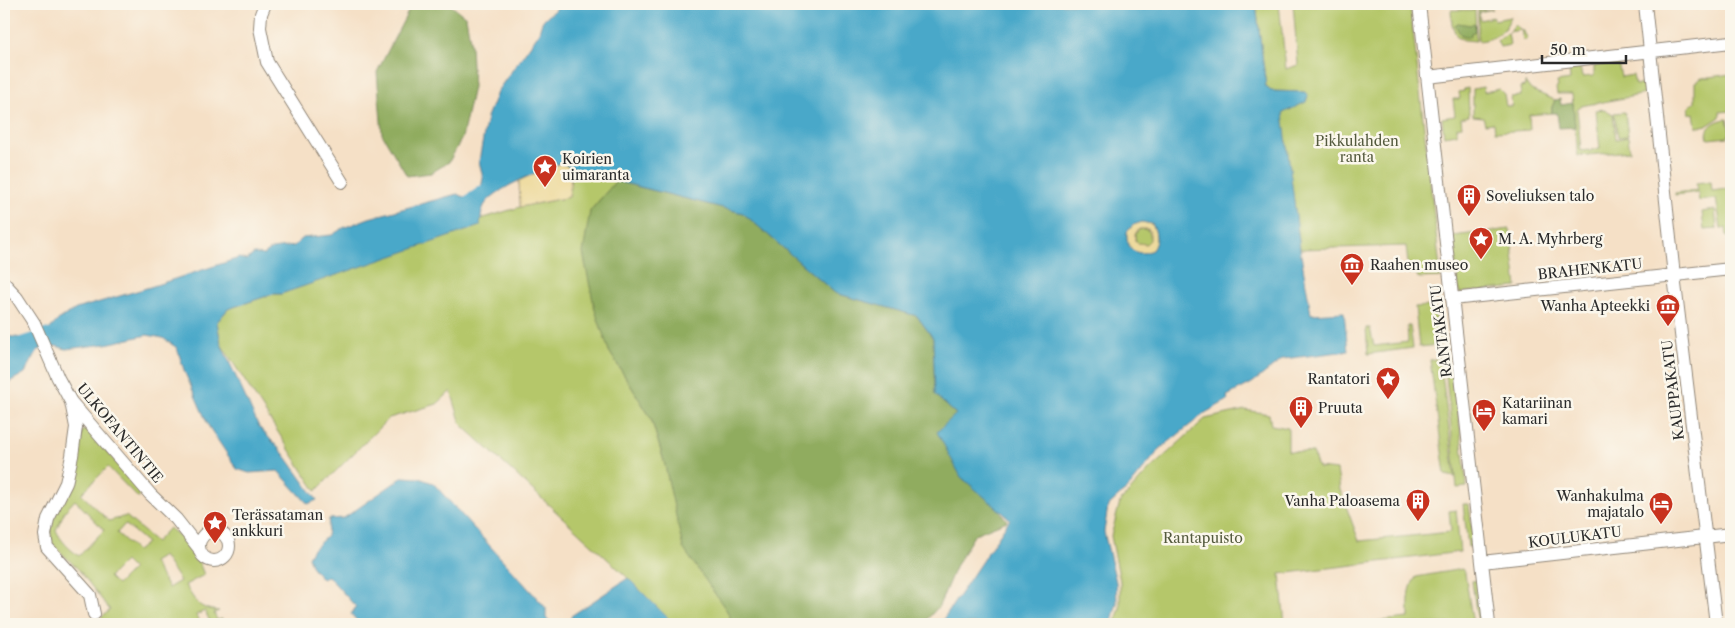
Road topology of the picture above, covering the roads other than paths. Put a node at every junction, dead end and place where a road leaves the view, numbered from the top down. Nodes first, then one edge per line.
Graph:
1 (265, 4) edge
2 (1419, 4) edge
3 (1645, 4) edge
4 (1731, 42) edge
5 (1650, 52) junction
6 (1427, 77) junction
7 (342, 182) dead end
8 (1731, 269) edge
9 (1674, 276) junction
10 (4, 283) edge
11 (1452, 299) junction
12 (71, 402) junction
13 (176, 520) junction
14 (209, 532) junction
15 (1731, 534) edge
16 (1705, 537) junction
17 (198, 547) junction
18 (1482, 562) junction
19 (94, 614) dead end
20 (1489, 624) edge
21 (1716, 624) edge

1 - 7 street
2 - 6 street, RANTAKATU
3 - 5 street, KAUPPAKATU
4 - 5 street
5 - 6 street
5 - 9 street, KAUPPAKATU
6 - 11 street, RANTAKATU
8 - 9 street, BRAHENKATU
9 - 11 street, BRAHENKATU
9 - 16 street, KAUPPAKATU
10 - 12 street, ULKOFANTINTIE
11 - 18 street, RANTAKATU
12 - 13 street, ULKOFANTINTIE
12 - 19 street
13 - 14 street, ULKOFANTINTIE
13 - 17 street, ULKOFANTINTIE
14 - 17 street
14 - 17 street, ULKOFANTINTIE
15 - 16 street, KOULUKATU
16 - 18 street, KOULUKATU
16 - 21 street, KAUPPAKATU
18 - 20 street, RANTAKATU

